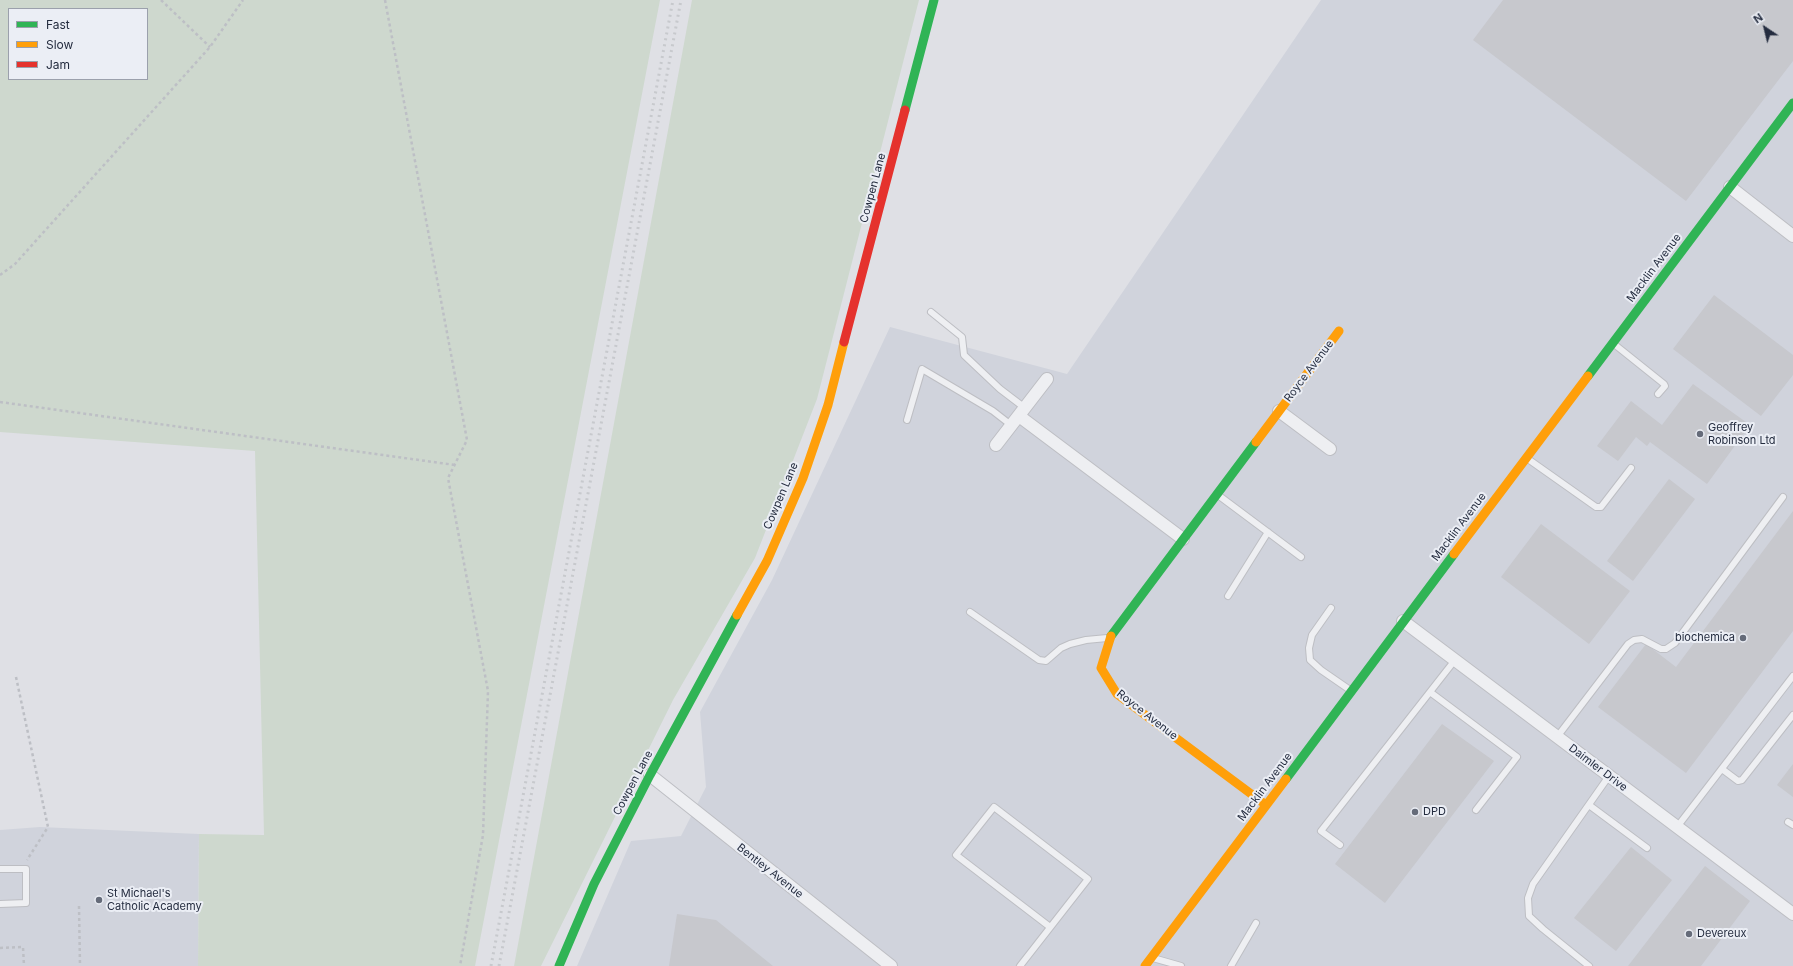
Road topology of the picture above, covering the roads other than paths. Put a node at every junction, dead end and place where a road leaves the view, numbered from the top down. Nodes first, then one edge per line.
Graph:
1 (934, 0) edge
2 (1793, 103) edge
3 (1730, 186) junction
4 (1793, 236) edge
5 (931, 312) dead end
6 (1339, 331) dead end
7 (1613, 343) junction
8 (1047, 380) dead end
9 (1658, 394) dead end
10 (1279, 411) junction
11 (1018, 417) junction
12 (907, 420) dead end
13 (996, 445) dead end
14 (1330, 449) dead end
15 (1526, 458) junction
16 (1631, 468) dead end
17 (1216, 494) junction
18 (1783, 497) dead end
19 (1268, 532) junction
20 (1183, 539) junction
21 (1301, 557) dead end
22 (1228, 596) dead end
23 (1331, 608) dead end
24 (970, 612) dead end
25 (1403, 621) junction
26 (1109, 638) junction
27 (1455, 660) junction
28 (1793, 676) edge
29 (1351, 691) junction
30 (1430, 692) junction
31 (1793, 715) edge
32 (1557, 737) junction
33 (1722, 769) junction
34 (650, 775) junction
35 (1609, 776) junction
36 (1266, 805) junction
37 (1589, 805) junction
38 (1476, 810) dead end
39 (1677, 827) junction
40 (1340, 845) dead end
41 (1647, 848) dead end
42 (0, 869) edge
43 (0, 904) edge
44 (1793, 914) edge
45 (1256, 923) dead end
46 (1050, 927) junction
47 (1151, 957) junction
48 (559, 966) edge
49 (891, 966) edge
50 (1020, 966) edge
51 (1145, 966) edge
52 (1181, 966) edge
53 (1230, 966) edge
54 (1589, 966) edge

1 - 34 street, Cowpen Lane
2 - 3 street, Macklin Avenue
3 - 4 street
3 - 7 street, Macklin Avenue
5 - 11 lane
6 - 10 street, Royce Avenue
7 - 9 lane
7 - 15 street, Macklin Avenue
8 - 11 street
10 - 14 street, Royce Avenue
10 - 17 street, Royce Avenue
11 - 12 lane
11 - 13 street
11 - 20 street
15 - 16 lane
15 - 25 street, Macklin Avenue
17 - 19 lane
17 - 20 street, Royce Avenue
18 - 32 lane
19 - 21 lane
19 - 22 lane
20 - 26 street, Royce Avenue
23 - 29 lane
24 - 26 lane
25 - 27 street, Daimler Drive
25 - 29 street, Macklin Avenue
26 - 36 street, Royce Avenue
27 - 30 lane
27 - 32 street, Daimler Drive
28 - 33 lane
29 - 36 street, Macklin Avenue
30 - 38 lane
30 - 40 lane
31 - 33 lane
32 - 35 street, Daimler Drive
33 - 39 lane
34 - 48 street, Cowpen Lane
34 - 49 street, Bentley Avenue
35 - 37 lane
35 - 39 street, Daimler Drive
36 - 47 street, Macklin Avenue
37 - 41 lane
37 - 54 lane
39 - 44 street, Daimler Drive
42 - 43 lane
45 - 53 lane
46 - 46 lane
46 - 50 lane
47 - 51 street, Macklin Avenue
47 - 52 lane

